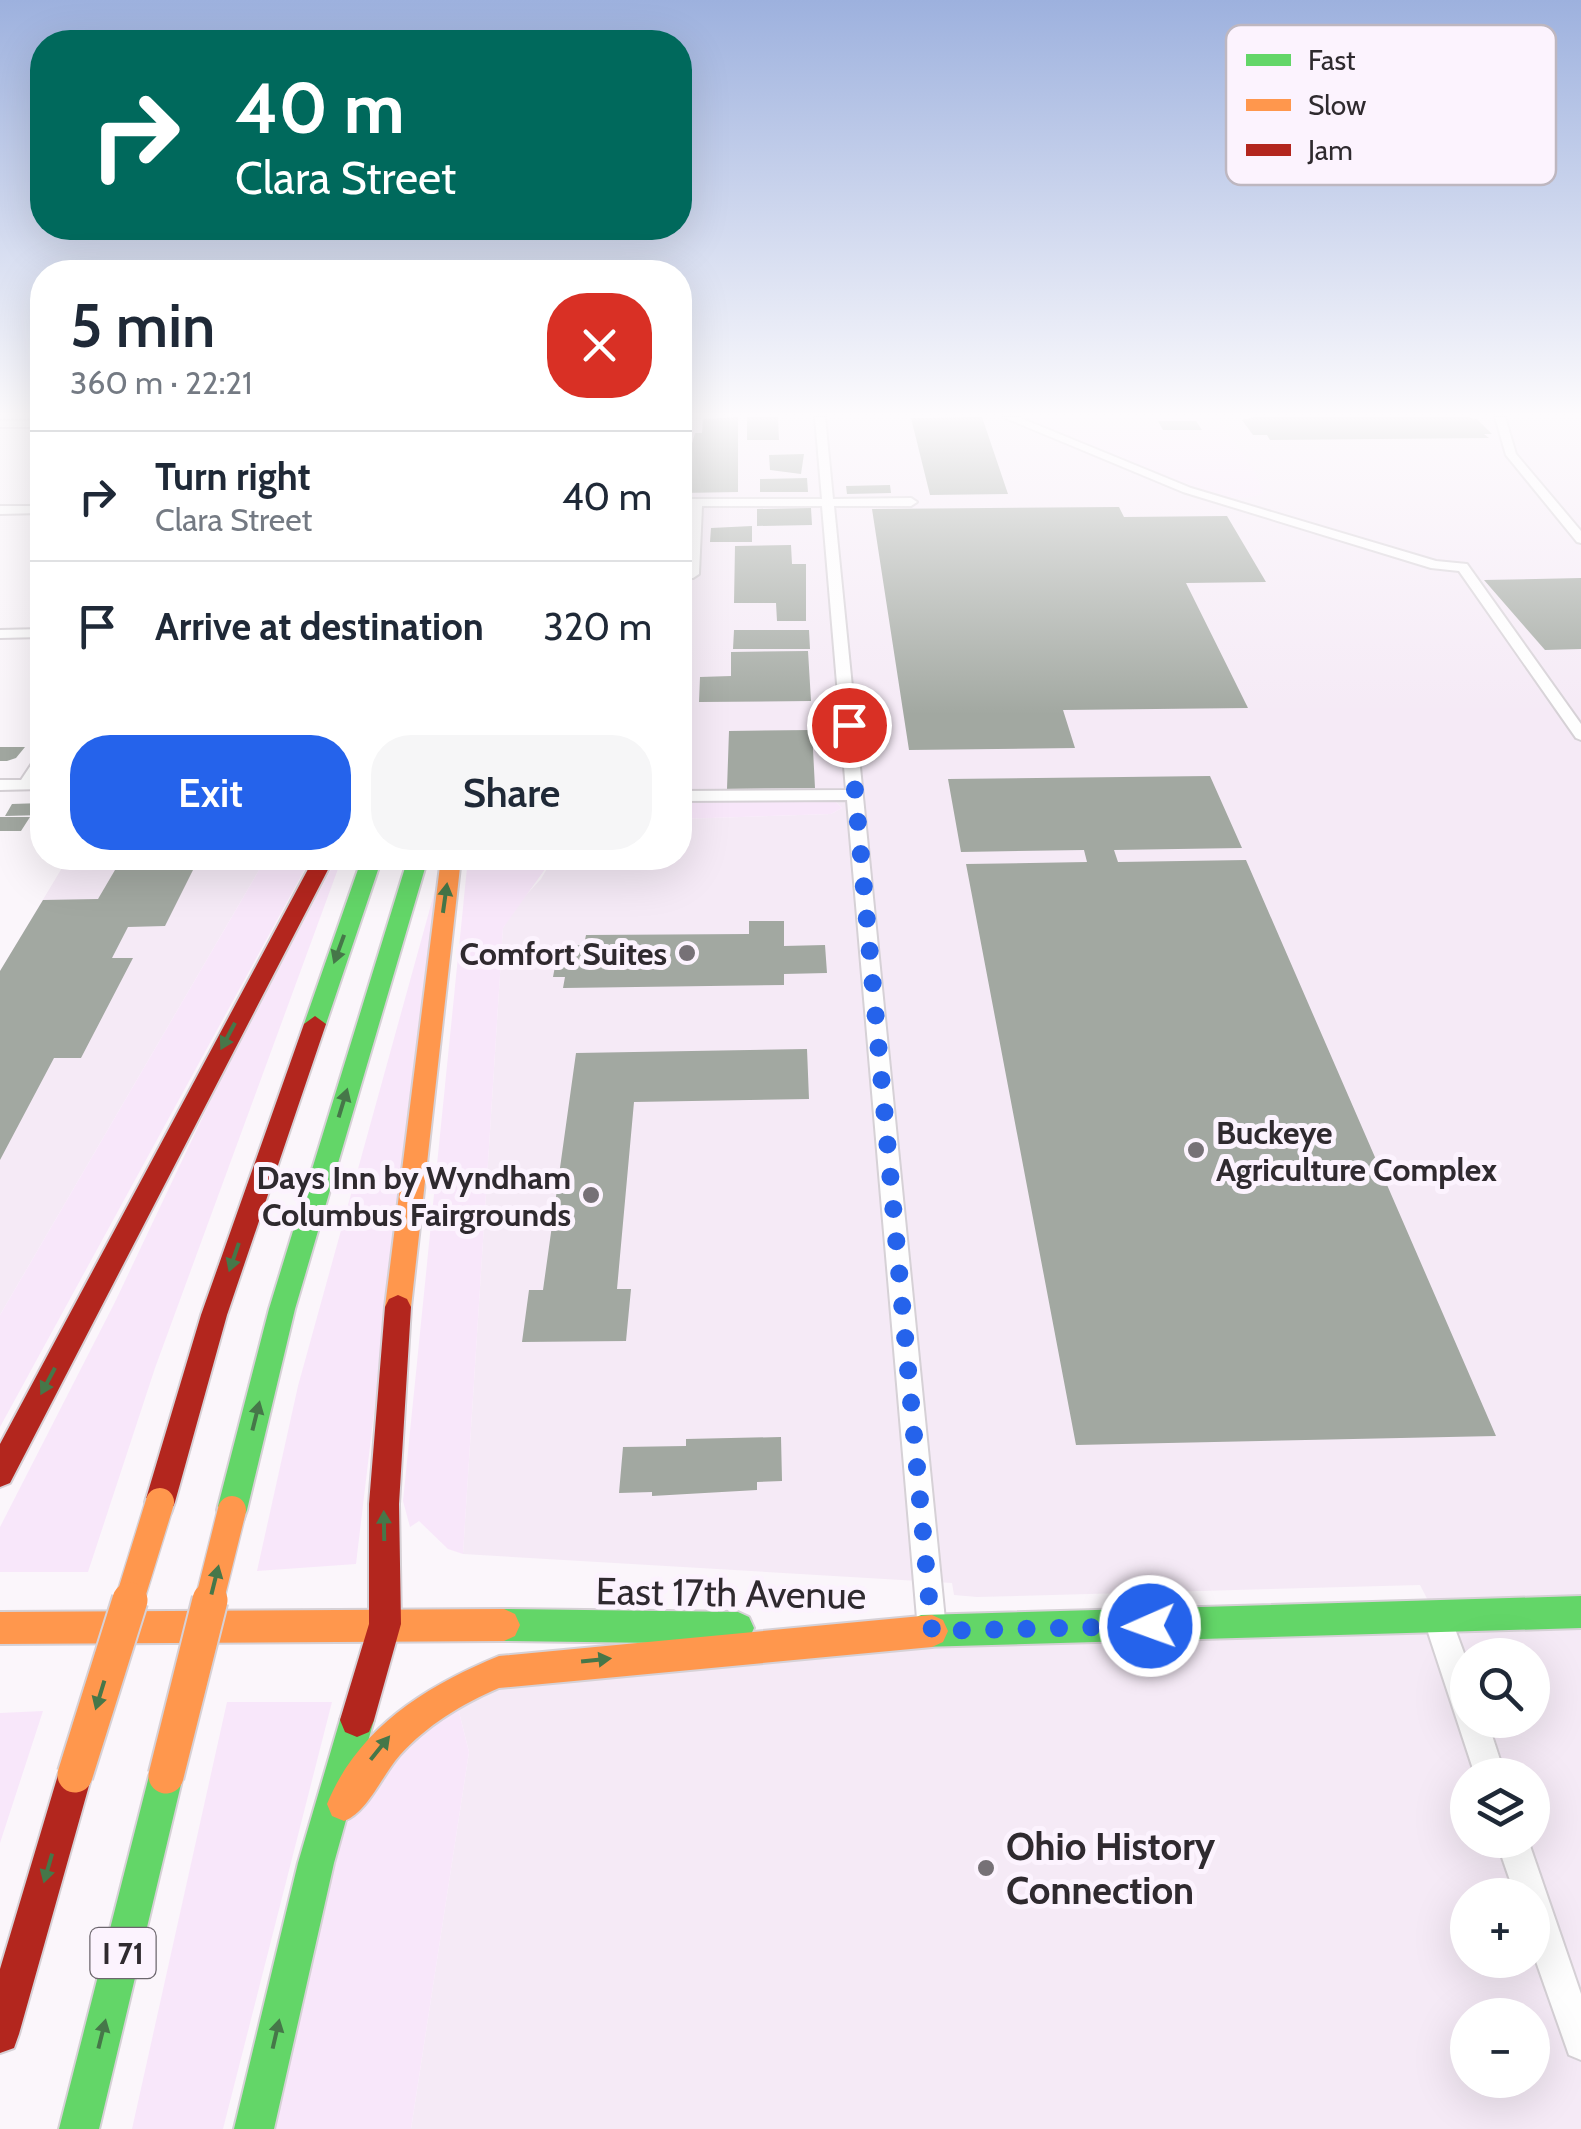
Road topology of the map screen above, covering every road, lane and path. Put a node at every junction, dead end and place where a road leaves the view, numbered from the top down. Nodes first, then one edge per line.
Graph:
1 (695, 516) edge
2 (830, 516) edge
3 (1275, 516) edge
4 (1563, 516) edge
5 (1581, 538) edge
6 (692, 574) edge
7 (30, 633) edge
8 (0, 634) edge
9 (1581, 735) edge
10 (0, 785) edge
11 (30, 785) edge
12 (692, 796) edge
13 (856, 796) junction
14 (318, 870) edge
15 (368, 870) edge
16 (414, 870) edge
17 (450, 870) edge
18 (0, 1473) edge
19 (1581, 1612) edge
20 (1437, 1617) junction
21 (386, 1624) junction
22 (0, 1628) edge
23 (932, 1631) junction
24 (1450, 1655) edge
25 (316, 1863) junction
26 (1550, 1952) edge
27 (0, 2034) edge
28 (1581, 2044) edge
29 (79, 2129) edge
30 (254, 2129) edge

1 - 6 street
2 - 13 street
3 - 9 street
4 - 5 street
7 - 8 street
10 - 11 street
12 - 13 street
13 - 23 street
14 -> 18 main road
15 -> 27 main road, bridge
29 -> 16 main road, I 71, bridge
21 -> 17 main road
19 - 20 main road, East 17th Avenue
20 - 23 main road, East 17th Avenue
20 - 24 street
21 - 22 main road, East 17th Avenue
21 - 23 main road, East 17th Avenue
21 - 25 main road
25 -> 23 main road
30 -> 25 main road
26 - 28 street

